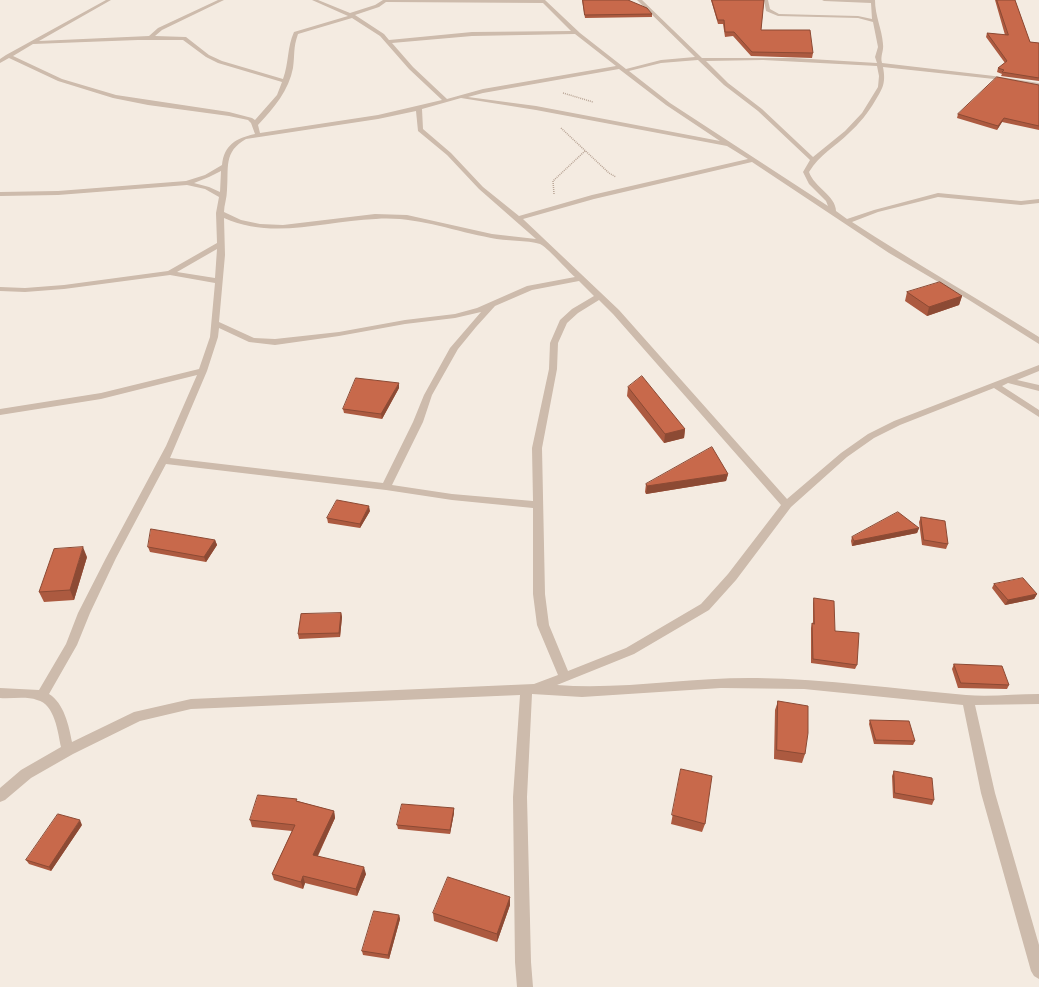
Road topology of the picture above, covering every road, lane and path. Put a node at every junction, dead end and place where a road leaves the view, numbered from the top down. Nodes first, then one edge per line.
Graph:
1 (108, 0) edge
2 (222, 0) edge
3 (314, 0) edge
4 (642, 0) edge
5 (766, 0) edge
6 (824, 0) edge
7 (386, 1) edge
8 (543, 1) edge
9 (873, 1) edge
10 (352, 15) junction
11 (876, 21) junction
12 (575, 32) junction
13 (151, 38) junction
14 (388, 42) junction
15 (32, 43) junction
16 (8, 56) junction
17 (700, 59) junction
18 (0, 61) edge
19 (879, 64) junction
20 (622, 69) junction
21 (286, 81) junction
22 (1039, 85) edge
23 (560, 92) dead end
24 (458, 97) junction
25 (445, 100) junction
26 (593, 102) dead end
27 (419, 108) junction
28 (536, 108) junction
29 (255, 124) junction
30 (258, 135) junction
31 (731, 145) junction
32 (586, 151) junction
33 (754, 160) junction
34 (813, 160) junction
35 (225, 166) junction
36 (187, 183) junction
37 (632, 187) junction
38 (0, 194) edge
39 (222, 196) junction
40 (1039, 201) edge
41 (555, 206) junction
42 (834, 212) junction
43 (219, 214) junction
44 (517, 219) junction
45 (847, 221) junction
46 (543, 242) junction
47 (220, 244) junction
48 (170, 273) junction
49 (580, 278) junction
50 (219, 281) junction
51 (0, 289) edge
52 (599, 296) junction
53 (496, 303) junction
54 (215, 323) junction
55 (1039, 341) edge
56 (1039, 368) edge
57 (203, 371) junction
58 (1007, 380) junction
59 (995, 385) junction
60 (1039, 388) edge
61 (0, 412) edge
62 (1039, 414) edge
63 (163, 460) junction
64 (386, 487) junction
65 (538, 505) junction
66 (788, 505) junction
67 (565, 677) junction
68 (531, 689) junction
69 (0, 694) edge
70 (42, 695) junction
71 (1039, 699) edge
72 (968, 700) junction
73 (68, 750) junction
74 (0, 796) edge
75 (1039, 971) edge
76 (525, 987) edge

1 - 15 street
2 - 13 street
3 - 10 street
4 - 17 street
5 - 11 street
6 - 9 street
7 - 8 street
7 - 10 street
8 - 12 street
9 - 11 street
10 - 14 street
10 - 21 street
11 - 19 street
12 - 14 street
12 - 20 street
13 - 15 street
13 - 21 street
14 - 25 street
15 - 16 street
16 - 18 street
16 - 29 street
17 - 19 street
17 - 20 street
17 - 34 street
19 - 22 street
19 - 34 street
20 - 24 street
20 - 31 street
21 - 29 street
23 - 26 path
24 - 25 street
24 - 28 street
25 - 27 street
27 - 30 street
27 - 44 street
28 - 31 street
28 - 32 path
29 - 30 street
30 - 35 street
31 - 33 street
32 - 37 path
32 - 41 path
33 - 37 street
33 - 42 street
34 - 42 street
35 - 36 street
35 - 39 street
36 - 38 street
36 - 39 street
37 - 41 street
39 - 43 street
40 - 45 street
41 - 44 street
42 - 45 street
43 - 46 street
43 - 47 street
44 - 46 street
45 - 55 street
46 - 49 street
47 - 48 street
47 - 50 street
48 - 50 street
48 - 51 street
49 - 52 street
49 - 53 street
50 - 54 street
52 - 65 street
52 - 66 street
53 - 54 street
53 - 64 street
54 - 57 street
56 - 58 street
57 - 61 street
57 - 63 street
58 - 59 street
58 - 60 street
59 - 62 street
59 - 66 street
63 - 64 street
63 - 70 street
64 - 65 street
65 - 67 street
66 - 67 street
67 - 68 street
68 - 72 street
68 - 73 street
68 - 76 street
69 - 70 street
70 - 73 street
71 - 72 street
72 - 75 street
73 - 74 street

